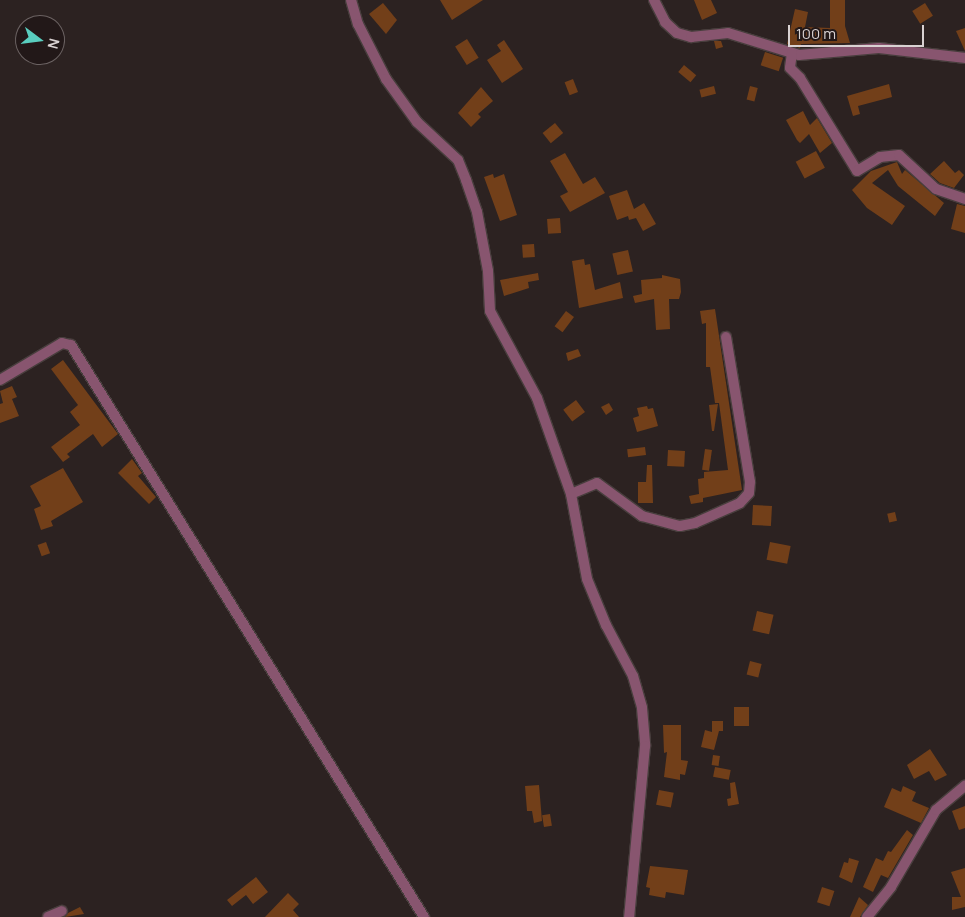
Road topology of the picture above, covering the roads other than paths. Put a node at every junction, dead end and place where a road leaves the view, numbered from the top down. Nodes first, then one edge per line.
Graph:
1 (351, 0) edge
2 (654, 0) edge
3 (792, 53) junction
4 (965, 58) edge
5 (965, 199) edge
6 (726, 337) dead end
7 (0, 380) edge
8 (571, 494) junction
9 (965, 786) edge
10 (62, 911) dead end
11 (48, 917) edge
12 (424, 917) edge
13 (629, 917) edge
14 (867, 917) edge

1 - 8 street
2 - 3 street
3 - 4 street
3 - 5 street
6 - 8 street
7 - 12 street
8 - 13 street
9 - 14 street
10 - 11 street

